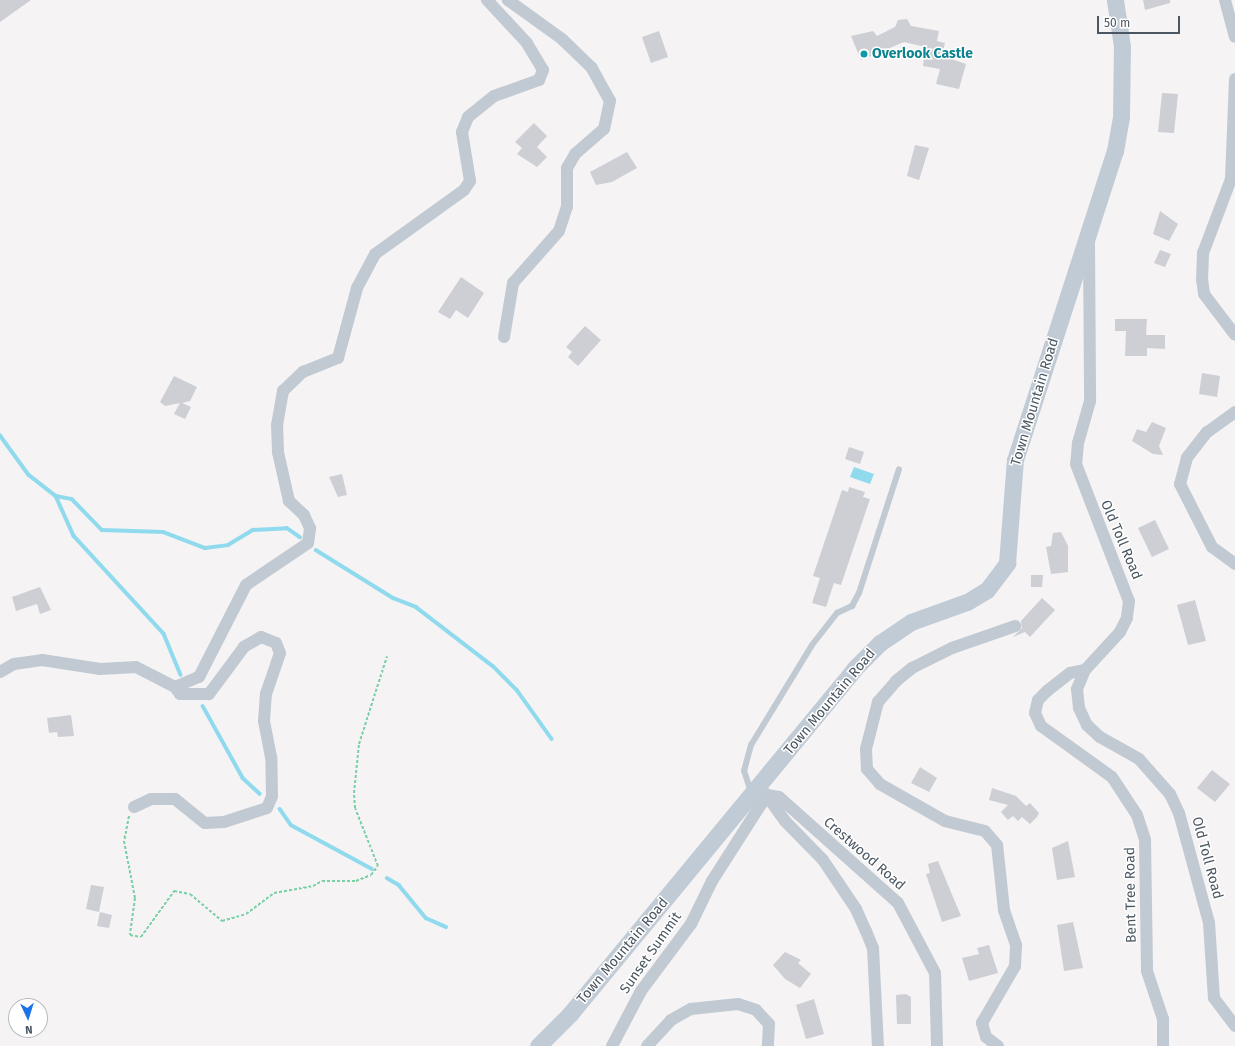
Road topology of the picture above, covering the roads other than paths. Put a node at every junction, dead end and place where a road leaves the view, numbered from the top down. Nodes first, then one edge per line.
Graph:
1 (487, 0) edge
2 (508, 0) edge
3 (1115, 0) edge
4 (1225, 0) edge
5 (1235, 37) edge
6 (1235, 79) edge
7 (1089, 236) junction
8 (1235, 335) edge
9 (504, 336) dead end
10 (1235, 412) edge
11 (899, 469) dead end
12 (1235, 564) edge
13 (1015, 626) dead end
14 (1085, 670) junction
15 (0, 672) edge
16 (175, 687) junction
17 (759, 792) junction
18 (134, 808) road end
19 (1235, 1026) edge
20 (538, 1046) edge
21 (612, 1046) edge
22 (648, 1046) edge
23 (768, 1046) edge
24 (878, 1046) edge
25 (937, 1046) edge
26 (998, 1046) edge
27 (1163, 1046) edge

1 - 16 street
2 - 9 street
3 - 7 main road, Town Mountain Road
4 - 5 street
6 - 8 street
7 - 14 street, Old Toll Road
7 - 17 main road, Town Mountain Road
10 - 12 street
11 - 17 lane
13 - 26 street
14 - 19 street, Old Toll Road
14 - 27 street, Bent Tree Road
15 - 16 street
16 - 18 street
17 - 20 main road, Town Mountain Road
17 - 21 street, Sunset Summit
17 - 24 street
17 - 25 street, Crestwood Road
22 - 23 street

